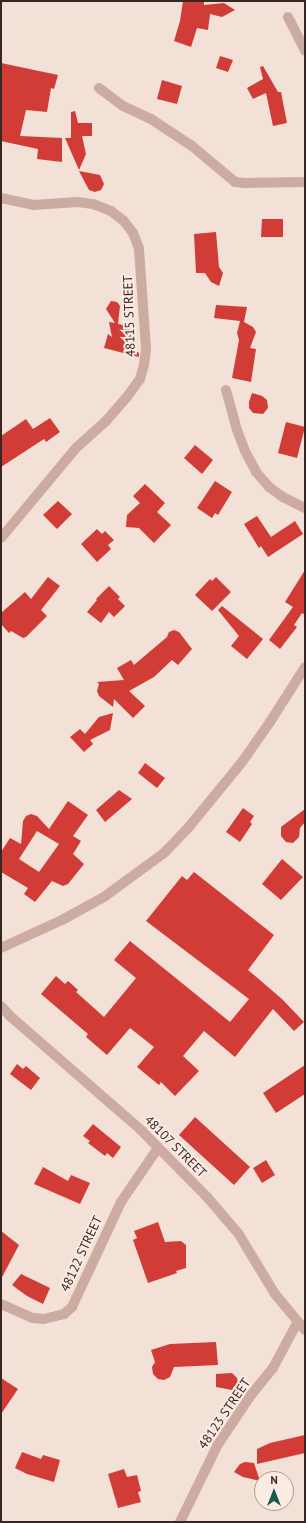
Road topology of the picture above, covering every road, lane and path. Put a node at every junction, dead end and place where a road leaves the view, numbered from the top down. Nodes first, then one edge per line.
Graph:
1 (288, 17) dead end
2 (305, 51) edge
3 (98, 88) dead end
4 (305, 182) edge
5 (1, 198) edge
6 (226, 390) dead end
7 (305, 508) edge
8 (1, 538) edge
9 (305, 667) edge
10 (1, 948) edge
11 (1, 1006) edge
12 (158, 1148) junction
13 (1, 1304) edge
14 (297, 1323) junction
15 (305, 1330) edge
16 (180, 1522) edge

1 - 2 street
3 - 4 street
5 - 8 street, 48115 STREET
6 - 7 street
9 - 10 street
11 - 12 street, 48107 STREET
12 - 13 street, 48122 STREET
12 - 14 street, 48107 STREET
14 - 15 street, 48107 STREET
14 - 16 street, 48123 STREET

